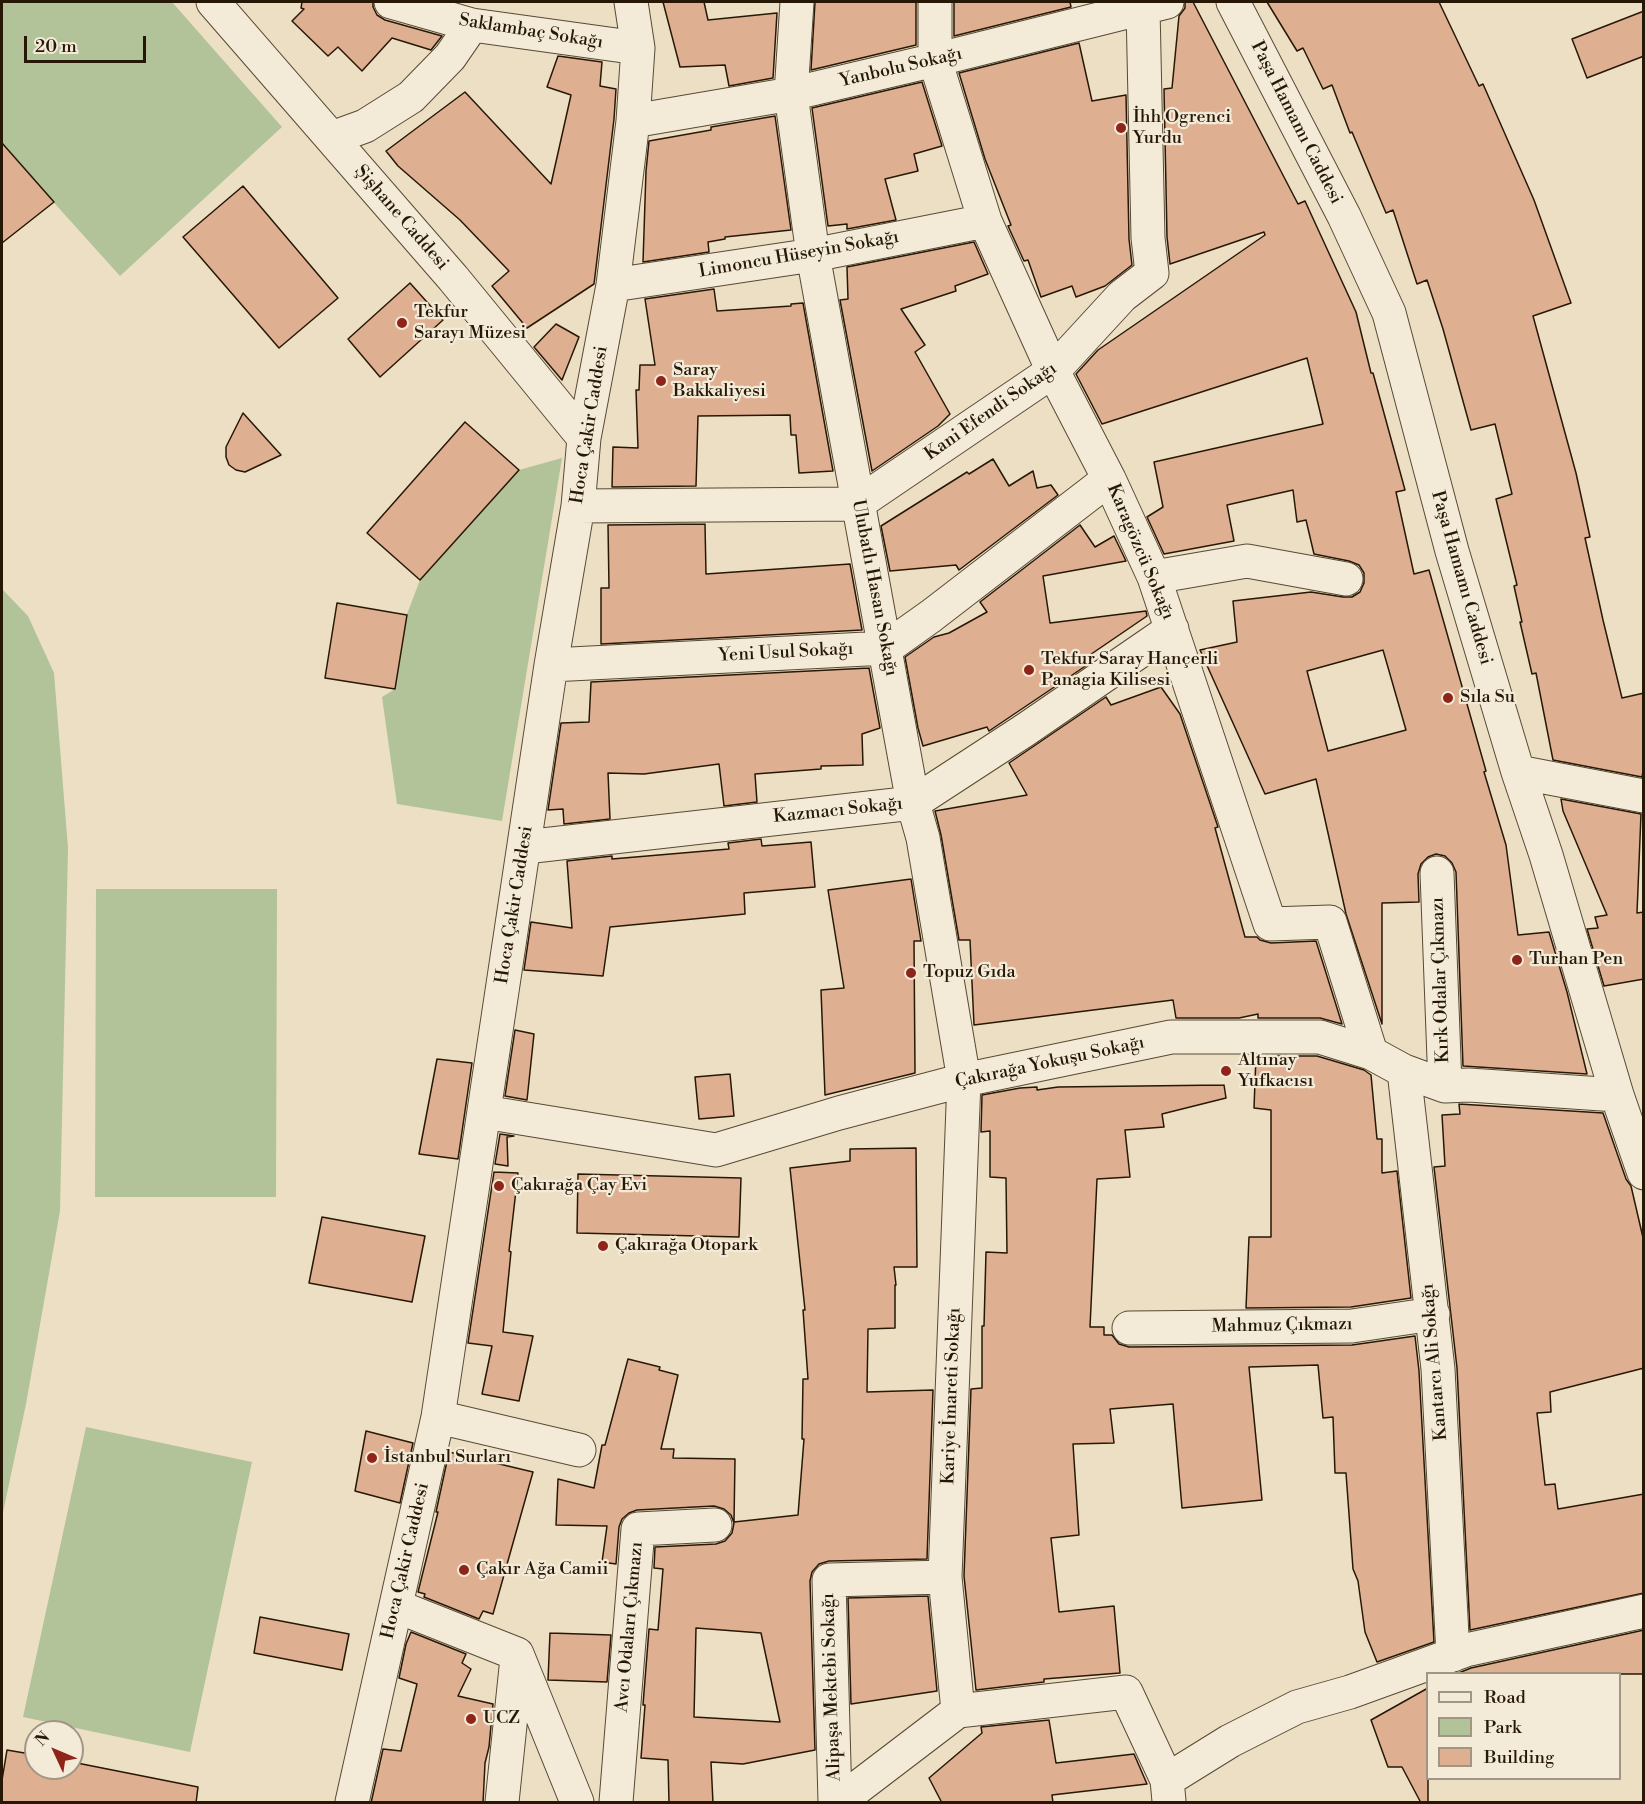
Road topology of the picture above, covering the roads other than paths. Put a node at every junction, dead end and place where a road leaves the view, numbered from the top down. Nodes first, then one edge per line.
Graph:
1 (213, 2) edge
2 (391, 2) edge
3 (631, 2) edge
4 (796, 2) edge
5 (935, 2) edge
6 (1233, 2) edge
7 (1155, 5) edge
8 (472, 25) junction
9 (638, 48) junction
10 (934, 60) junction
11 (790, 94) junction
12 (633, 121) junction
13 (332, 138) junction
14 (985, 221) junction
15 (813, 255) junction
16 (613, 285) junction
17 (1053, 371) junction
18 (584, 438) junction
19 (1109, 479) junction
20 (858, 504) junction
21 (578, 506) junction
22 (1154, 577) junction
23 (1346, 579) dead end
24 (1172, 629) junction
25 (886, 648) junction
26 (551, 664) junction
27 (1518, 772) junction
28 (1644, 796) edge
29 (913, 803) junction
30 (525, 847) junction
31 (1437, 873) dead end
32 (1371, 1053) junction
33 (1404, 1071) junction
34 (964, 1080) junction
35 (1445, 1086) junction
36 (1617, 1095) junction
37 (484, 1112) junction
38 (1644, 1173) edge
39 (1433, 1314) junction
40 (1130, 1328) dead end
41 (438, 1417) junction
42 (579, 1450) dead end
43 (715, 1525) dead end
44 (945, 1577) junction
45 (396, 1606) junction
46 (1644, 1611) edge
47 (517, 1654) junction
48 (1452, 1655) junction
49 (958, 1711) junction
50 (1168, 1791) edge
51 (352, 1803) edge
52 (502, 1803) edge
53 (577, 1803) edge
54 (616, 1803) edge
55 (835, 1803) edge
56 (841, 1803) edge

1 - 13 street, Şişhane Caddesi
2 - 8 street, Saklambaç Sokağı
3 - 9 street, Hoca Çakir Caddesi
4 - 11 street, Ulubatlı Hasan Sokağı
5 - 10 street, Karagözcü Sokağı
6 - 27 street, Paşa Hamamı Caddesi
7 - 10 street, Yanbolu Sokağı
7 - 17 street, Kani Efendi Sokağı
8 - 9 street, Saklambaç Sokağı
8 - 13 street
9 - 12 street, Hoca Çakir Caddesi
10 - 11 street, Yanbolu Sokağı
10 - 14 street, Karagözcü Sokağı
11 - 12 street, Yanbolu Sokağı
11 - 15 street, Ulubatlı Hasan Sokağı
12 - 16 street, Hoca Çakir Caddesi
13 - 18 street, Şişhane Caddesi
14 - 15 street, Limoncu Hüseyin Sokağı
14 - 17 street, Karagözcü Sokağı
15 - 16 street, Limoncu Hüseyin Sokağı
15 - 20 street, Ulubatlı Hasan Sokağı
16 - 18 street, Hoca Çakir Caddesi
17 - 19 street, Karagözcü Sokağı
17 - 20 street, Kani Efendi Sokağı
18 - 21 street, Hoca Çakir Caddesi
19 - 22 street, Karagözcü Sokağı
19 - 25 street
20 - 21 street
20 - 25 street, Ulubatlı Hasan Sokağı
21 - 26 street, Hoca Çakir Caddesi
22 - 23 street
22 - 24 street, Karagözcü Sokağı
24 - 29 street, Kazmacı Sokağı
24 - 32 street, Karagözcü Sokağı
25 - 26 street, Yeni Usul Sokağı
25 - 29 street, Ulubatlı Hasan Sokağı
26 - 30 street, Hoca Çakir Caddesi
27 - 28 street
27 - 36 street, Paşa Hamamı Caddesi
29 - 30 street, Kazmacı Sokağı
29 - 34 street, Ulubatlı Hasan Sokağı
30 - 37 street, Hoca Çakir Caddesi
31 - 35 street, Kırk Odalar Çıkmazı
32 - 33 street, Çakırağa Yokuşu Sokağı
32 - 34 street, Çakırağa Yokuşu Sokağı
33 - 35 street, Çakırağa Yokuşu Sokağı
33 - 39 street, Kantarcı Ali Sokağı
34 - 37 street, Çakırağa Yokuşu Sokağı
34 - 44 street, Kariye İmareti Sokağı
35 - 36 street, Çakırağa Yokuşu Sokağı
36 - 38 street, Paşa Hamamı Caddesi
37 - 41 street, Hoca Çakir Caddesi
39 - 40 street, Mahmuz Çıkmazı
39 - 48 street, Kantarcı Ali Sokağı
41 - 42 street
41 - 45 street, Hoca Çakir Caddesi
43 - 54 street, Avcı Odaları Çıkmazı
44 - 49 street, Kariye İmareti Sokağı
44 - 55 street, Alipaşa Mektebi Sokağı
45 - 47 street
45 - 51 street, Hoca Çakir Caddesi
46 - 48 street
47 - 52 street
47 - 53 street
48 - 50 street
49 - 50 street
49 - 56 street

